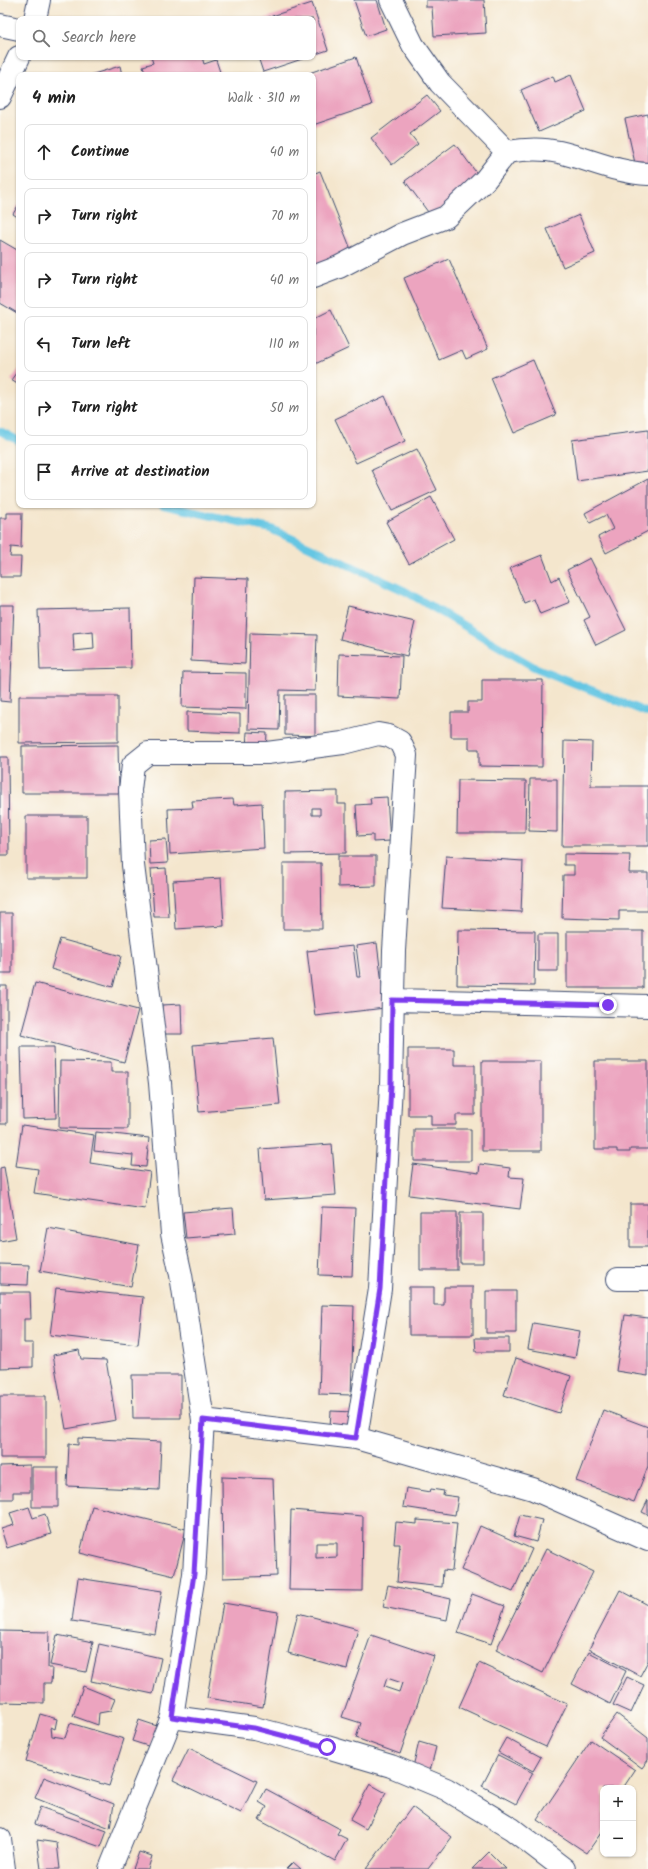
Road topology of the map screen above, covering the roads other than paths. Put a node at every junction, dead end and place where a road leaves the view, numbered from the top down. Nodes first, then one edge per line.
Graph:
1 (39, 0) edge
2 (391, 0) edge
3 (36, 16) edge
4 (0, 25) edge
5 (16, 28) edge
6 (18, 60) edge
7 (0, 96) edge
8 (507, 152) junction
9 (648, 174) edge
10 (316, 276) edge
11 (392, 1000) junction
12 (648, 1006) edge
13 (618, 1279) dead end
14 (648, 1279) edge
15 (203, 1420) junction
16 (356, 1438) junction
17 (648, 1540) edge
18 (172, 1717) junction
19 (0, 1840) edge
20 (4, 1869) edge
21 (110, 1869) edge
22 (564, 1869) edge

1 - 3 street
2 - 8 street
4 - 5 street
6 - 7 street
8 - 9 street
8 - 10 street
11 - 12 street
11 - 15 street
11 - 16 street
13 - 14 street
15 - 16 street
15 - 18 street
16 - 17 street
18 - 21 street
18 - 22 street
19 - 20 street

